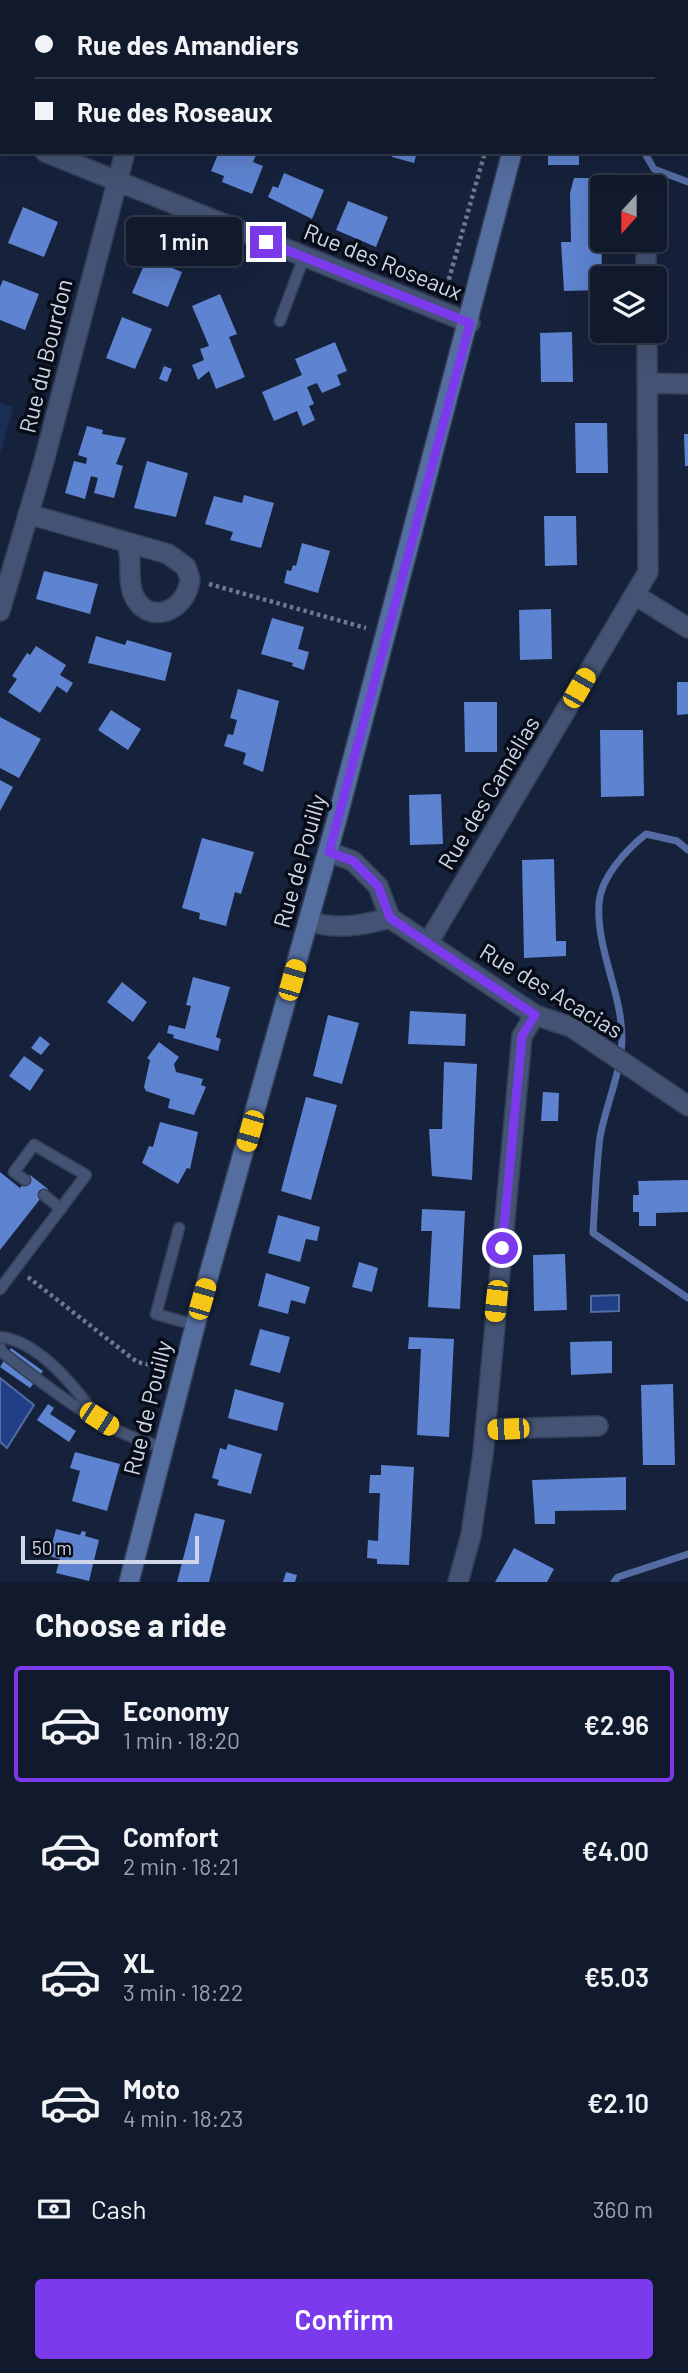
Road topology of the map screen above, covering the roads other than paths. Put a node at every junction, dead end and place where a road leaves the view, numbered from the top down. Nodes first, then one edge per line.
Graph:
1 (50, 154) edge
2 (124, 154) edge
3 (512, 154) edge
4 (116, 182) junction
5 (304, 257) junction
6 (280, 321) dead end
7 (470, 323) junction
8 (647, 343) edge
9 (647, 383) junction
10 (688, 384) edge
11 (28, 514) junction
12 (127, 544) junction
13 (635, 594) junction
14 (0, 611) edge
15 (688, 628) edge
16 (329, 852) junction
17 (390, 918) junction
18 (308, 921) junction
19 (428, 943) junction
20 (535, 1015) junction
21 (688, 1106) edge
22 (25, 1180) dead end
23 (44, 1195) dead end
24 (61, 1209) junction
25 (178, 1227) dead end
26 (0, 1289) edge
27 (195, 1325) junction
28 (0, 1338) edge
29 (0, 1348) edge
30 (99, 1419) junction
31 (597, 1426) dead end
32 (485, 1429) junction
33 (163, 1447) junction
34 (129, 1582) edge
35 (458, 1582) edge

1 - 4 street, Rue des Roseaux
2 - 4 street, Rue du Bourdon
3 - 7 main road, Rue de Pouilly
4 - 5 street, Rue des Roseaux
4 - 11 street, Rue du Bourdon
5 - 6 lane
5 - 7 street, Rue des Roseaux
7 - 16 main road, Rue de Pouilly
8 - 9 street, Rue des Camélias
9 - 10 street
9 - 13 street, Rue des Camélias
11 - 12 street
11 - 14 street, Rue du Bourdon
12 - 12 street
13 - 15 street
13 - 19 street, Rue des Camélias
16 - 17 street
16 - 18 main road, Rue de Pouilly
17 - 18 street
17 - 19 street, Rue des Acacias
18 - 27 main road, Rue de Pouilly
19 - 20 street, Rue des Acacias
20 - 21 street, Rue des Acacias
20 - 32 street
22 - 24 lane
23 - 24 lane
24 - 26 lane
25 - 27 lane
27 - 33 main road, Rue de Pouilly
28 - 30 lane
29 - 30 lane
30 - 33 lane
31 - 32 street
32 - 35 street
33 - 34 main road, Rue de Pouilly

